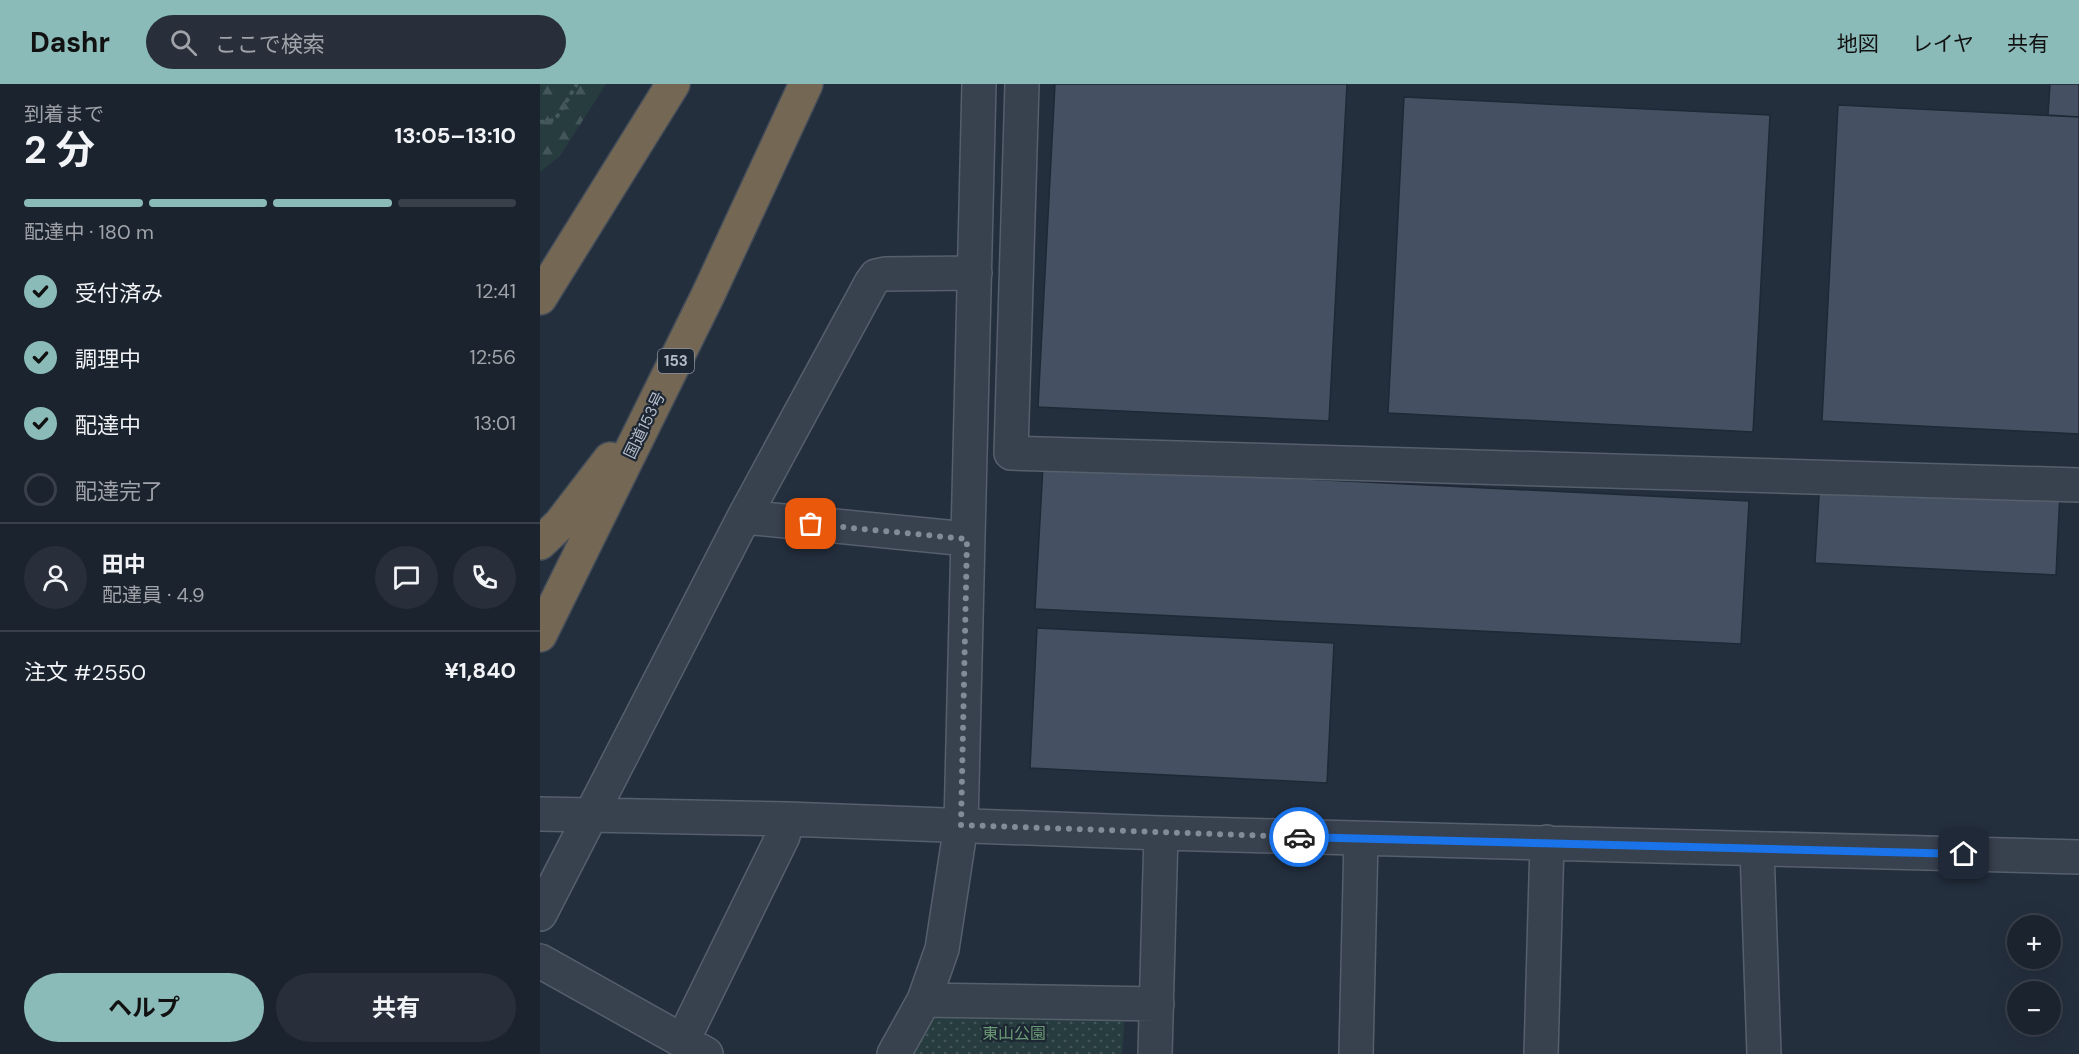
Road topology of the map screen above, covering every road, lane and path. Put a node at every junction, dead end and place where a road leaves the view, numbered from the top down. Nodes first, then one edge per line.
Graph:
1 (577, 84) edge
2 (806, 84) edge
3 (979, 84) edge
4 (1022, 84) edge
5 (671, 87) edge
6 (540, 123) edge
7 (975, 273) junction
8 (708, 295) junction
9 (540, 298) edge
10 (2079, 484) edge
11 (744, 517) junction
12 (967, 539) junction
13 (540, 543) edge
14 (540, 635) edge
15 (540, 814) edge
16 (590, 814) junction
17 (787, 819) junction
18 (961, 825) junction
19 (1161, 833) junction
20 (1361, 839) junction
21 (1547, 842) junction
22 (1757, 849) junction
23 (2079, 857) edge
24 (540, 914) edge
25 (540, 961) edge
26 (924, 1000) junction
27 (1157, 1004) junction
28 (694, 1047) edge
29 (894, 1054) edge
30 (1155, 1054) edge
31 (1356, 1054) edge
32 (1541, 1054) edge
33 (1764, 1054) edge

1 - 6 path
2 - 8 highway, 国道153号 / 153
3 - 7 street
4 - 10 street
5 - 9 highway
7 - 11 street
7 - 12 street
8 - 13 highway, 153
8 - 14 highway, 国道153号 / 153
11 - 12 street
11 - 16 street
12 - 18 street
15 - 16 street
16 - 17 street
16 - 24 street
17 - 18 street
17 - 28 street
18 - 19 street
18 - 26 street
19 - 20 street
19 - 27 street
20 - 21 street
20 - 31 street
21 - 22 street
21 - 32 street
22 - 23 street
22 - 33 street
25 - 28 street
26 - 27 street
26 - 29 street
27 - 30 street

